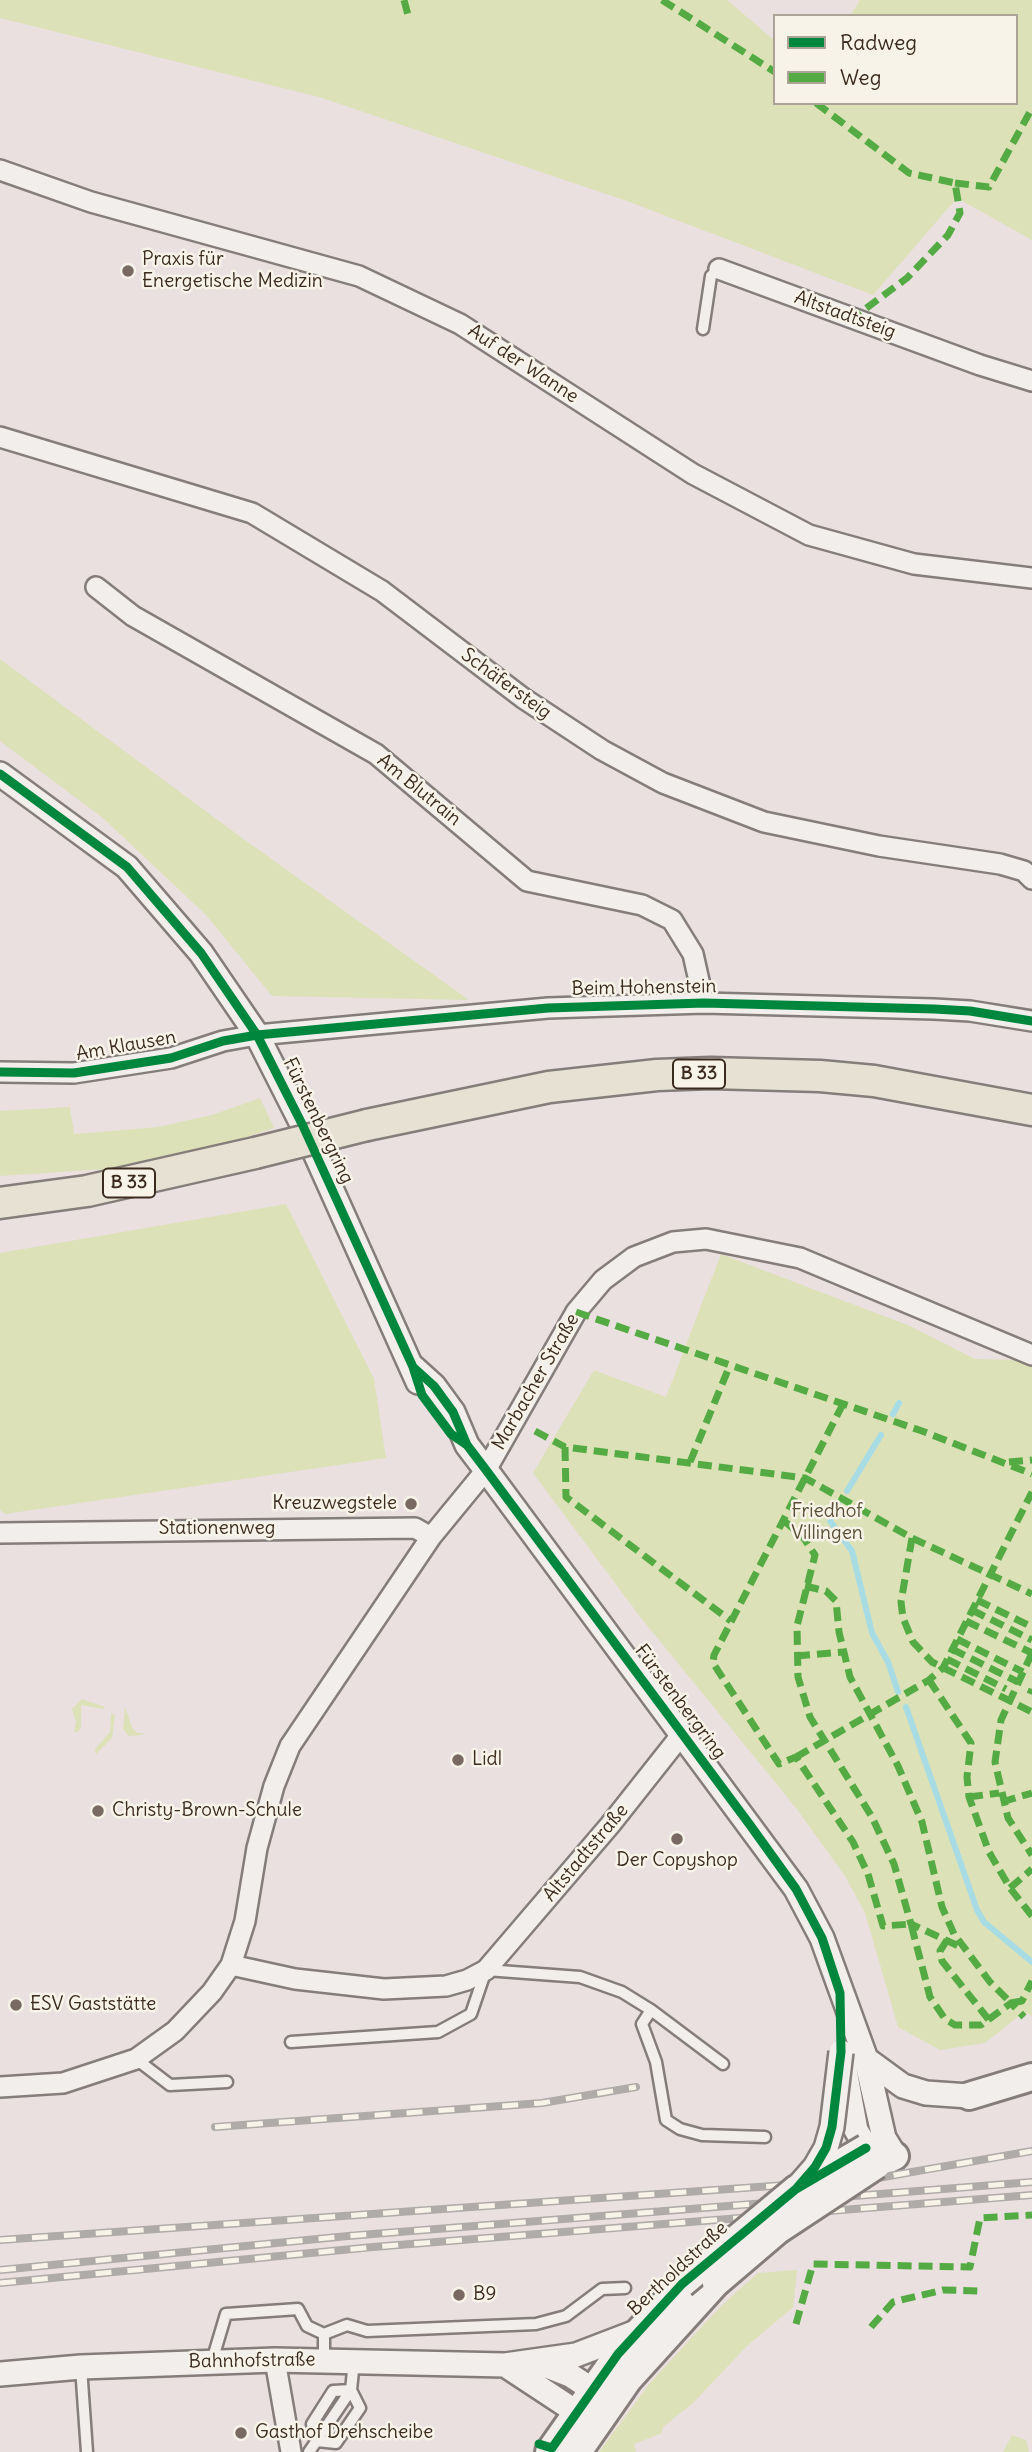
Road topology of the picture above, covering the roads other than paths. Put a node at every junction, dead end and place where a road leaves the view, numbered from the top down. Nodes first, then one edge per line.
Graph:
1 (0, 170) edge
2 (719, 269) joint
3 (702, 329) dead end
4 (1032, 381) edge
5 (0, 437) edge
6 (1032, 578) edge
7 (96, 587) dead end
8 (0, 774) edge
9 (1032, 879) edge
10 (704, 1003) junction
11 (1032, 1021) edge
12 (257, 1035) junction
13 (0, 1072) edge
14 (1032, 1110) edge
15 (0, 1203) edge
16 (1032, 1355) edge
17 (486, 1471) junction
18 (0, 1533) edge
19 (431, 1537) junction
20 (682, 1734) junction
21 (231, 1965) junction
22 (486, 1970) junction
23 (840, 1993) junction
24 (651, 2010) junction
25 (291, 2042) dead end
26 (841, 2052) junction
27 (136, 2059) junction
28 (866, 2059) junction
29 (723, 2064) dead end
30 (1032, 2077) edge
31 (227, 2082) dead end
32 (0, 2087) edge
33 (970, 2096) joint
34 (765, 2137) dead end
35 (879, 2157) junction
36 (796, 2189) junction
37 (625, 2288) dead end
38 (636, 2332) junction
39 (324, 2334) junction
40 (275, 2360) junction
41 (324, 2360) junction
42 (212, 2361) junction
43 (354, 2361) junction
44 (537, 2361) junction
45 (505, 2365) junction
46 (81, 2367) junction
47 (0, 2374) edge
48 (351, 2390) junction
49 (601, 2396) junction
50 (586, 2418) junction
51 (317, 2441) junction
52 (87, 2452) edge
53 (290, 2452) edge
54 (309, 2452) edge
55 (549, 2452) edge
56 (578, 2452) edge

1 - 6 street, Auf der Wanne
2 - 3 lane, Altstadtsteig
2 - 4 street, Altstadtsteig
5 - 9 street, Schäfersteig
7 - 10 street, Am Blutrain
8 - 12 street, Fürstenbergring
10 - 11 street, Beim Hohenstein
10 - 12 street, Beim Hohenstein
12 - 13 street, Am Klausen
12 - 17 street, Fürstenbergring
14 - 15 main road, B 33, bridge
16 - 17 street, Marbacher Straße
17 - 19 street, Marbacher Straße
17 - 20 street, Fürstenbergring
18 - 19 street, Stationenweg
19 - 21 street, Marbacher Straße
20 - 22 street, Altstadtstraße
20 - 23 street, Fürstenbergring
21 - 22 street, Altstadtstraße
21 - 27 street, Marbacher Straße
22 - 24 lane, Altstadtstraße
22 - 25 lane
23 - 26 street
23 - 28 street
24 - 29 lane, Altstadtstraße
24 - 34 lane
26 - 35 street, bridge
26 - 36 street, bridge
27 - 31 lane
27 - 32 street, Marbacher Straße
28 - 33 street
28 - 35 street
30 - 33 main road
35 - 36 main road, Bertholdstraße, bridge
35 - 49 main road, Bertholdstraße, bridge
36 - 38 main road, Bertholdstraße, bridge
37 - 39 lane
38 - 44 street, Bahnhofstraße
38 - 49 main road, Bertholdstraße
39 - 41 lane
39 - 42 lane
40 - 41 street, Bahnhofstraße
40 - 42 street, Bahnhofstraße
40 - 53 street
41 - 43 street, Bahnhofstraße
42 - 46 street, Bahnhofstraße
43 - 45 street, Bahnhofstraße
43 - 48 lane
44 - 45 street, Bahnhofstraße
44 - 49 street
45 - 50 street
46 - 47 street, Bahnhofstraße
46 - 52 lane
48 - 51 lane
48 - 51 lane
49 - 50 main road, Bertholdstraße
50 - 55 main road, Bertholdstraße
50 - 56 main road, Bertholdstraße
51 - 54 lane

